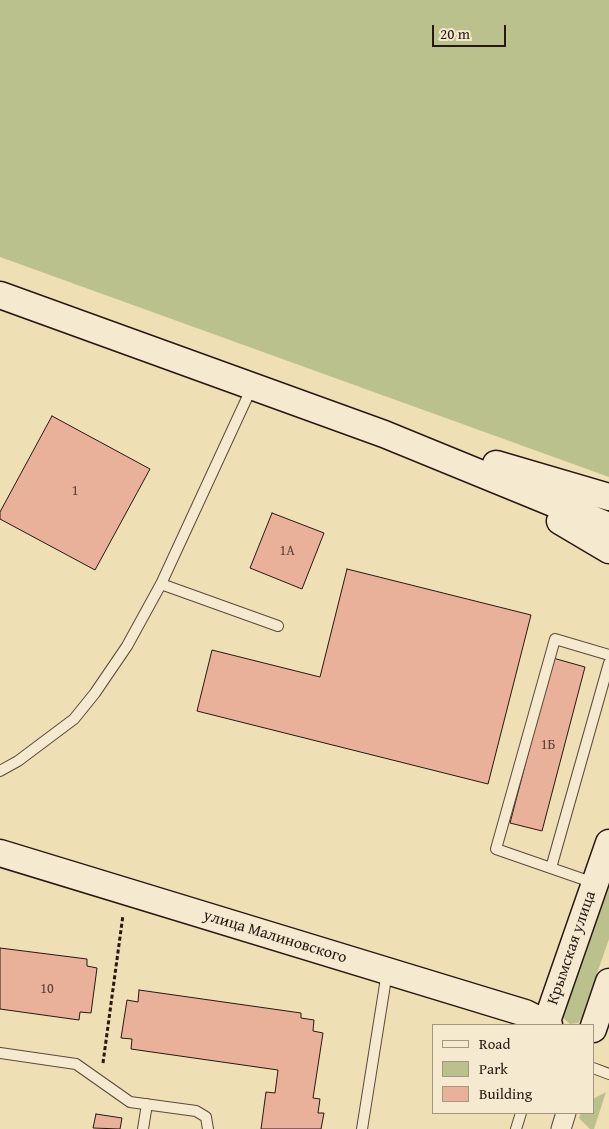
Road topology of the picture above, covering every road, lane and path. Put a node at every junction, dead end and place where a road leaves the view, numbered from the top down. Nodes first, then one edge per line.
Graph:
1 (0, 295) edge
2 (253, 386) junction
3 (384, 434) junction
4 (472, 470) junction
5 (609, 497) edge
6 (609, 526) edge
7 (609, 550) edge
8 (161, 584) junction
9 (278, 626) dead end
10 (609, 655) edge
11 (609, 663) edge
12 (0, 771) edge
13 (609, 843) edge
14 (0, 853) edge
15 (551, 868) junction
16 (595, 884) junction
17 (124, 910) dead end
18 (387, 971) junction
19 (609, 982) edge
20 (544, 1024) edge
21 (546, 1024) edge
22 (594, 1025) edge
23 (0, 1053) edge
24 (594, 1068) edge
25 (609, 1074) edge
26 (101, 1082) junction
27 (147, 1104) junction
28 (521, 1114) edge
29 (561, 1114) edge
30 (566, 1114) edge
31 (143, 1129) edge
32 (208, 1129) edge
33 (362, 1129) edge
34 (516, 1129) edge
35 (560, 1129) edge

1 - 2 main road
2 - 3 main road
2 - 8 lane
3 - 4 main road
3 - 5 main road
4 - 6 main road
4 - 7 main road
8 - 9 lane
8 - 12 lane
10 - 15 lane
11 - 15 lane
13 - 16 main road, Крымская улица
14 - 18 main road, улица Малиновского
15 - 16 lane
16 - 21 main road, Крымская улица
17 - 26 path
18 - 20 main road, улица Малиновского
18 - 33 lane
19 - 22 main road
23 - 26 lane
24 - 25 lane
26 - 27 lane
27 - 31 lane
27 - 32 lane
28 - 34 lane
29 - 35 street
30 - 35 street

